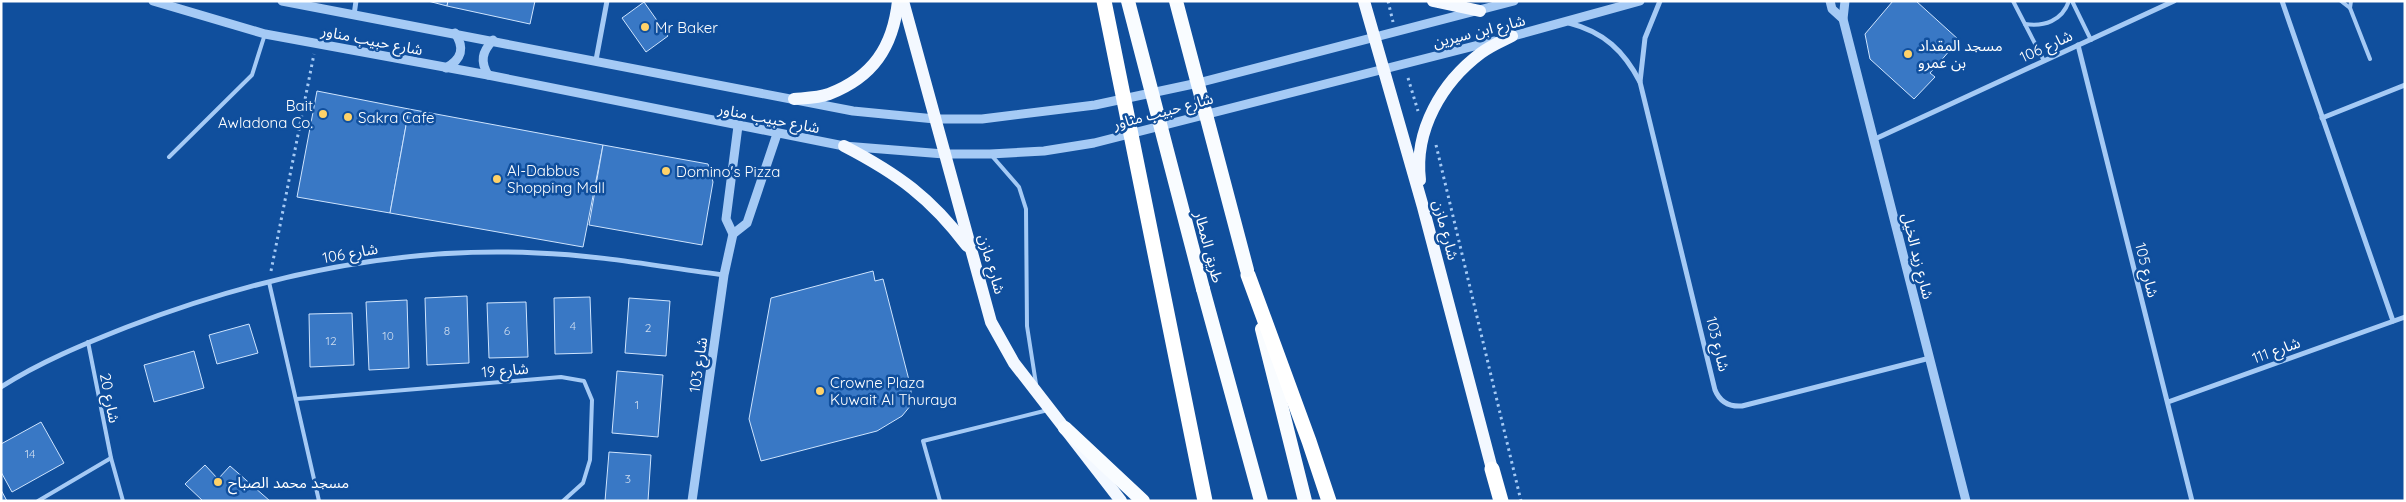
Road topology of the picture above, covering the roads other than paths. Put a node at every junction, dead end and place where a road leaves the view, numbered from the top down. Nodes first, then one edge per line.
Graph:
1 (153, 1) edge
2 (282, 1) edge
3 (356, 1) edge
4 (607, 1) edge
5 (898, 1) edge
6 (903, 1) edge
7 (1104, 1) edge
8 (1128, 1) edge
9 (1176, 1) edge
10 (1364, 1) edge
11 (1433, 1) edge
12 (1514, 1) edge
13 (1640, 1) edge
14 (1660, 1) edge
15 (1830, 1) edge
16 (1845, 1) edge
17 (2013, 1) edge
18 (2070, 1) edge
19 (2174, 1) edge
20 (2282, 1) edge
21 (2341, 1) edge
22 (2352, 1) edge
23 (2350, 8) junction
24 (1480, 11) junction
25 (354, 15) junction
26 (1843, 19) junction
27 (1568, 22) junction
28 (2025, 24) junction
29 (454, 33) junction
30 (266, 34) junction
31 (1512, 36) junction
32 (1374, 38) junction
33 (493, 40) junction
34 (2091, 40) junction
35 (2078, 45) junction
36 (2370, 59) dead end
37 (596, 60) junction
38 (2044, 61) junction
39 (445, 68) junction
40 (1383, 71) junction
41 (488, 75) junction
42 (1640, 82) junction
43 (2405, 85) edge
44 (794, 99) junction
45 (2322, 118) junction
46 (935, 119) junction
47 (738, 126) junction
48 (776, 134) junction
49 (1874, 139) junction
50 (844, 146) junction
51 (944, 154) junction
52 (990, 154) junction
53 (169, 157) dead end
54 (1423, 207) junction
55 (733, 234) junction
56 (972, 254) junction
57 (1248, 273) junction
58 (724, 276) junction
59 (269, 282) junction
60 (2405, 317) edge
61 (2394, 321) junction
62 (88, 342) junction
63 (1930, 358) junction
64 (1, 387) edge
65 (1038, 395) junction
66 (297, 399) junction
67 (2168, 402) junction
68 (1050, 409) junction
69 (1065, 428) junction
70 (111, 458) junction
71 (1492, 469) junction
72 (38, 501) edge
73 (123, 501) edge
74 (319, 501) edge
75 (563, 501) edge
76 (692, 501) edge
77 (940, 501) edge
78 (1121, 501) edge
79 (1143, 501) edge
80 (1205, 501) edge
81 (1261, 501) edge
82 (1305, 501) edge
83 (1329, 501) edge
84 (1496, 501) edge
85 (1501, 501) edge
86 (1966, 501) edge
87 (2192, 501) edge

1 - 30 street, شارع حبيب مناور
2 - 25 street, شارع حبيب مناور
3 - 25 street
4 - 37 street
5 - 44 main road
6 - 46 main road, شارع مازن
7 - 80 highway, bridge
8 - 81 highway, طريق المطار, bridge
9 - 57 highway, طريق المطار, bridge
10 - 32 main road, شارع مازن
11 - 24 main road
12 - 24 street, شارع ابن سيرين
13 - 27 street, شارع ابن سيرين
14 - 42 street, شارع 103
15 - 26 street, شارع زيد الخيل
16 - 26 street, شارع زيد الخيل
17 - 28 lane
18 - 28 lane
18 - 34 lane
19 - 34 street, شارع 106
20 - 45 street
21 - 23 lane
22 - 23 lane
23 - 36 lane
24 - 32 street, شارع ابن سيرين
25 - 29 street, شارع حبيب مناور
26 - 49 street, شارع زيد الخيل
27 - 31 street, شارع ابن سيرين
27 - 42 street, شارع 103
28 - 38 lane
29 - 33 street, شارع حبيب مناور
29 - 39 street
30 - 39 street, شارع حبيب مناور
30 - 53 lane
31 - 40 street, شارع ابن سيرين
31 - 54 main road
32 - 40 main road, شارع مازن
32 - 46 street, شارع حبيب مناور
33 - 37 street, شارع حبيب مناور
33 - 41 street
34 - 35 street, شارع 106
35 - 38 street, شارع 106
35 - 67 street, شارع 105
37 - 44 street, شارع حبيب مناور
38 - 49 street, شارع 106
39 - 41 street, شارع حبيب مناور
40 - 52 street, شارع حبيب مناور
40 - 54 main road, شارع مازن
41 - 47 street, شارع حبيب مناور
42 - 63 street, شارع 103
43 - 45 street
44 - 46 street, شارع حبيب مناور
45 - 61 street
46 - 51 main road, شارع مازن
47 - 48 street, شارع حبيب مناور
47 - 55 street, شارع 103
48 - 50 street, شارع حبيب مناور
48 - 55 street
49 - 63 street, شارع زيد الخيل
50 - 51 street, شارع حبيب مناور
50 - 56 main road
51 - 52 street, شارع حبيب مناور
51 - 56 main road, شارع مازن
52 - 65 lane
54 - 71 main road, شارع مازن
55 - 58 street, شارع 103
56 - 65 main road, شارع مازن
57 - 82 highway, طريق المطار
57 - 83 highway
58 - 59 street, شارع 106
58 - 76 street, شارع 103
59 - 62 street, شارع 106
59 - 66 lane
60 - 61 street, شارع 111
61 - 67 street, شارع 111
62 - 64 street, شارع 106
62 - 70 lane, شارع 20
63 - 86 street, شارع زيد الخيل
65 - 68 main road, شارع مازن
66 - 74 lane
66 - 75 lane, شارع 19
67 - 87 street, شارع 105
68 - 69 main road, شارع مازن
68 - 77 lane
69 - 78 main road, شارع مازن
69 - 79 highway
70 - 72 lane
70 - 73 lane, شارع 20
71 - 84 highway
71 - 85 highway

